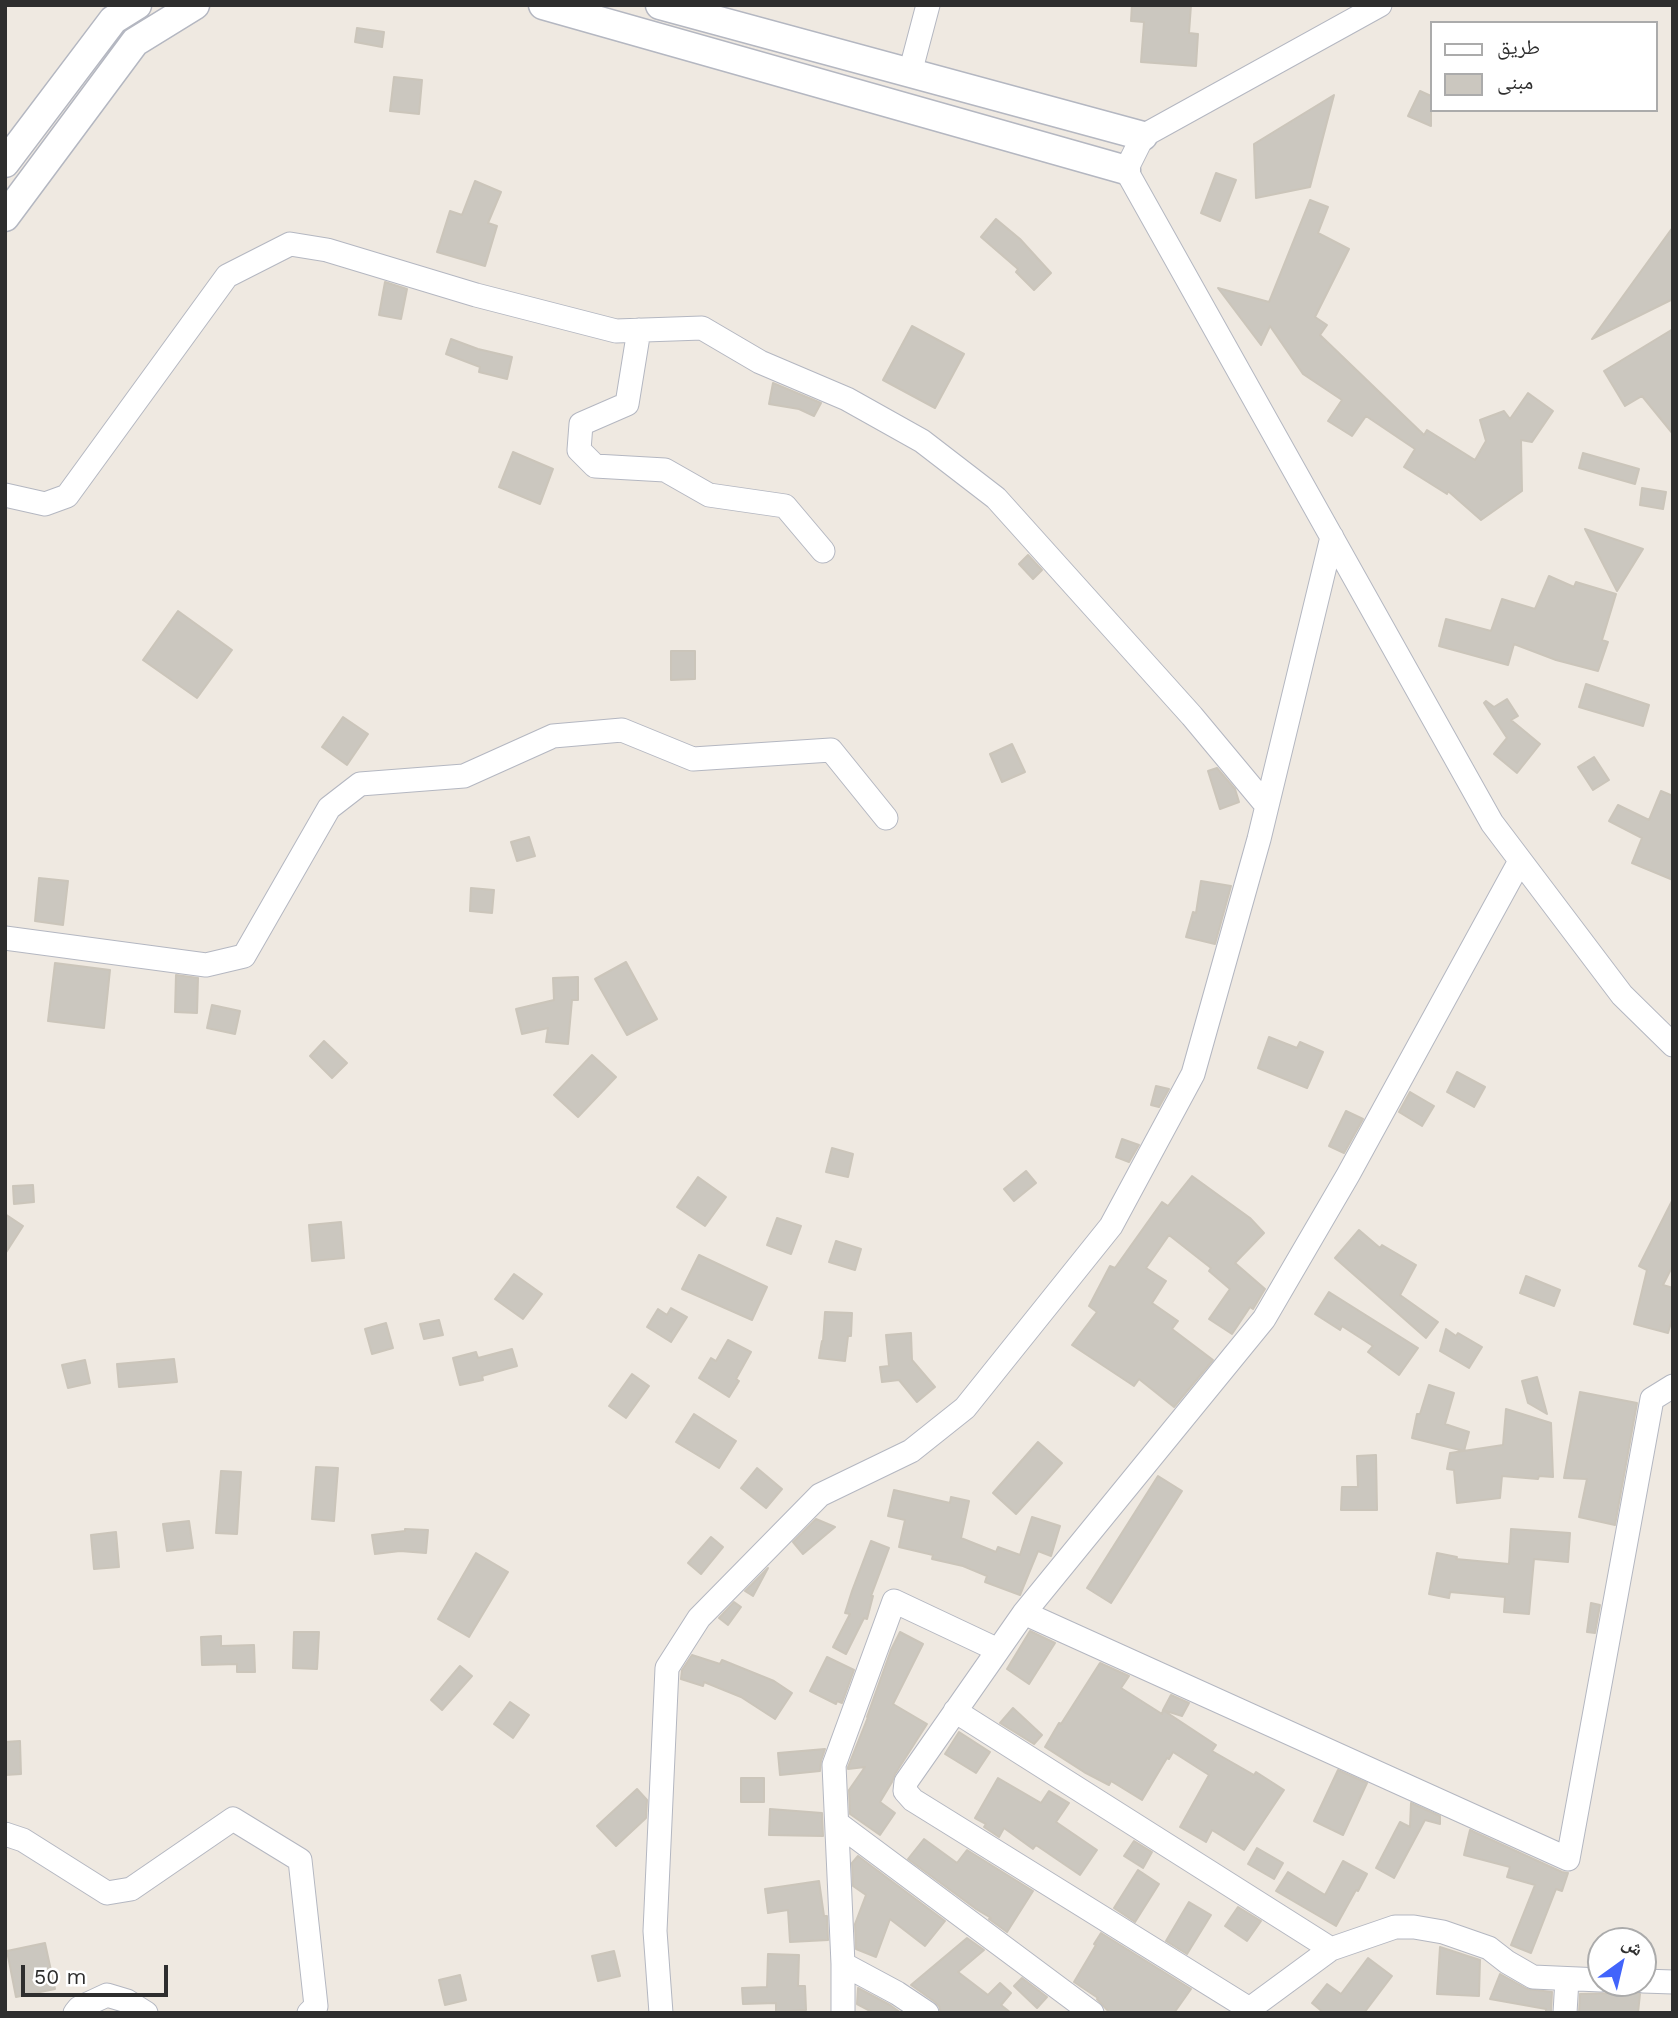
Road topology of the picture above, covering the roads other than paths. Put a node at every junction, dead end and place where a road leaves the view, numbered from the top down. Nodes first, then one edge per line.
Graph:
1 (137, 5) edge
2 (195, 5) edge
3 (543, 5) edge
4 (660, 5) edge
5 (928, 5) edge
6 (1380, 5) edge
7 (910, 73) junction
8 (1143, 136) junction
9 (5, 163) edge
10 (1126, 170) junction
11 (5, 217) edge
12 (639, 330) junction
13 (5, 495) edge
14 (1332, 537) junction
15 (823, 551) dead end
16 (1267, 806) junction
17 (886, 818) dead end
18 (1520, 860) junction
19 (5, 939) edge
20 (1673, 1045) edge
21 (1673, 1386) edge
22 (1024, 1613) junction
23 (998, 1650) junction
24 (955, 1711) junction
25 (837, 1823) junction
26 (5, 1834) edge
27 (1331, 1949) junction
28 (843, 1964) junction
29 (1567, 1979) junction
30 (1587, 1980) edge
31 (1248, 2011) edge
32 (75, 2013) edge
33 (146, 2013) edge
34 (309, 2013) edge
35 (661, 2013) edge
36 (843, 2013) edge
37 (927, 2013) edge
38 (1092, 2013) edge
39 (1565, 2013) edge

1 - 9 street
2 - 11 street
3 - 10 street
4 - 7 street
5 - 7 street
6 - 8 street
7 - 8 street
8 - 10 street
10 - 14 street
12 - 13 street
12 - 15 street
12 - 16 street
14 - 16 street
14 - 18 street
16 - 35 street
17 - 19 street
18 - 20 street
18 - 22 street
21 - 22 street
22 - 23 street
23 - 24 street
23 - 25 street
24 - 27 street
24 - 31 street
25 - 28 street
25 - 38 street
26 - 34 street
27 - 29 street
27 - 31 street
28 - 36 street
28 - 37 street
29 - 30 street
29 - 39 street
32 - 33 street

